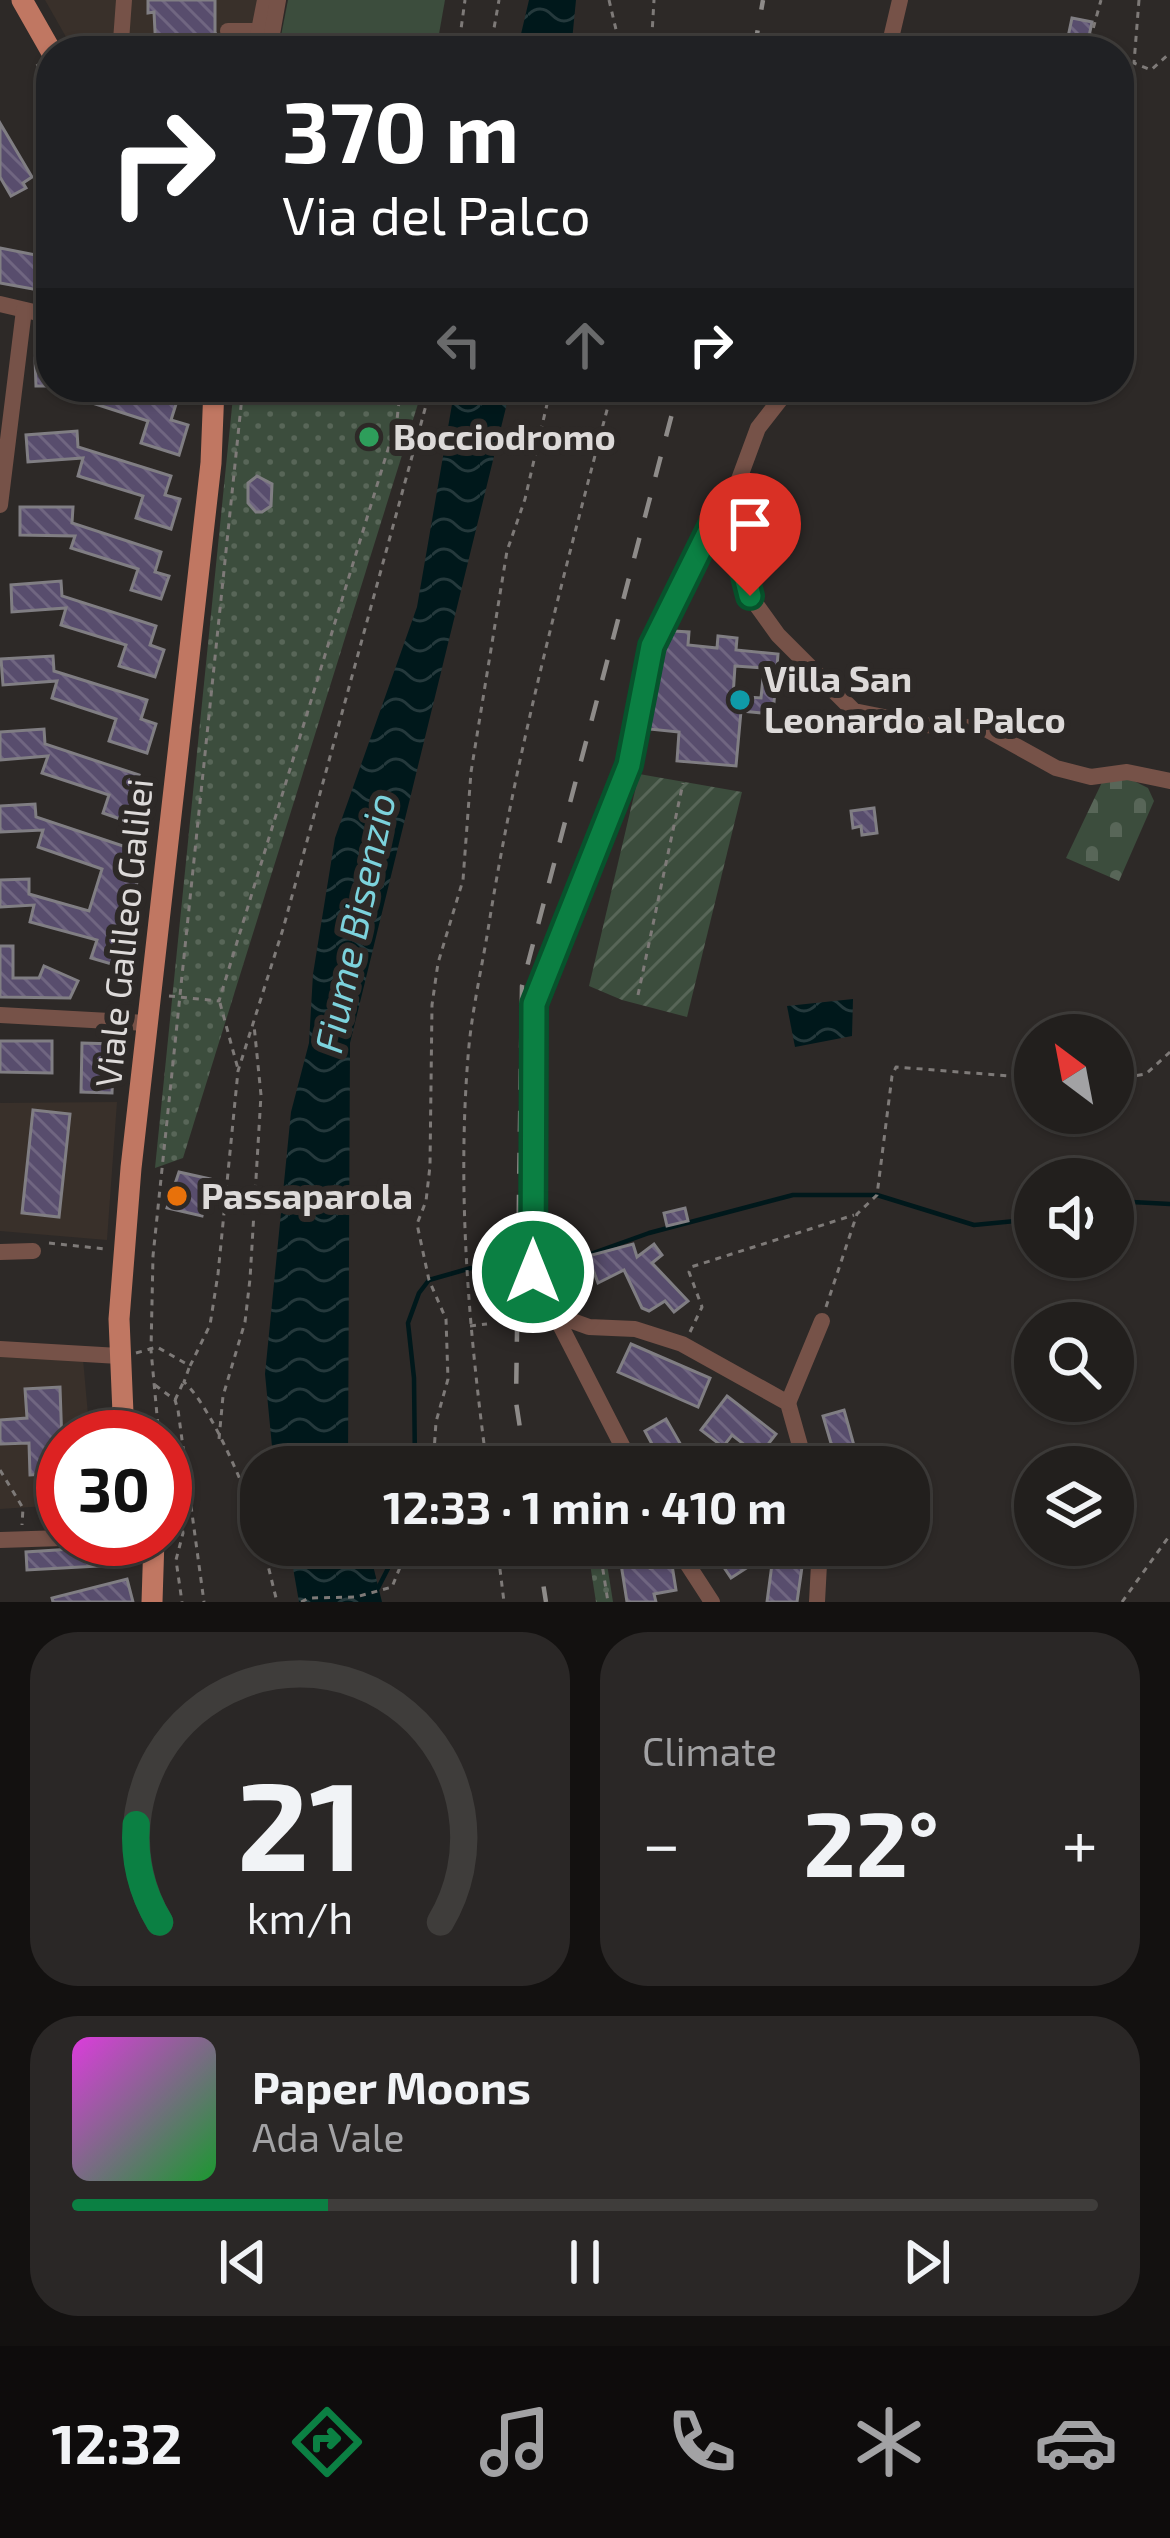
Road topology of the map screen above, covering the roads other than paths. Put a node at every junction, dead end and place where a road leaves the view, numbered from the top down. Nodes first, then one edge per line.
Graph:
1 (22, 0) edge
2 (124, 0) edge
3 (265, 0) edge
4 (278, 0) edge
5 (900, 0) edge
6 (228, 31) dead end
7 (258, 31) junction
8 (42, 36) edge
9 (121, 36) edge
10 (257, 36) edge
11 (272, 36) edge
12 (892, 36) edge
13 (0, 304) edge
14 (24, 310) junction
15 (36, 313) edge
16 (204, 402) edge
17 (213, 402) edge
18 (778, 402) edge
19 (212, 436) junction
20 (0, 505) edge
21 (728, 509) junction
22 (1170, 782) edge
23 (0, 1015) edge
24 (146, 1023) junction
25 (37, 1247) road end
26 (0, 1252) edge
27 (553, 1314) junction
28 (822, 1321) road end
29 (589, 1328) junction
30 (569, 1339) junction
31 (0, 1349) edge
32 (119, 1356) junction
33 (788, 1403) junction
34 (122, 1410) edge
35 (622, 1446) edge
36 (800, 1446) edge
37 (36, 1539) edge
38 (0, 1540) edge
39 (145, 1566) edge
40 (689, 1566) edge
41 (819, 1566) edge
42 (150, 1602) edge
43 (712, 1602) edge
44 (817, 1602) edge

1 - 8 main road
2 - 9 street
3 - 7 street
4 - 11 street
5 - 12 street
6 - 7 street
7 - 10 street
13 - 14 street
14 - 15 street
14 - 20 street
16 - 19 main road, Viale Galileo Galilei
17 - 19 main road, Viale Galileo Galilei
18 - 21 street
19 - 24 main road, Viale Galileo Galilei
21 - 22 street
21 - 27 street
23 - 24 street
24 - 32 main road, Viale Galileo Galilei
25 - 26 street
27 - 29 street
27 - 30 street
28 - 33 street
29 - 30 street
29 - 33 street
30 - 35 street
31 - 32 street
32 - 34 main road, Viale Galileo Galilei
33 - 36 street
37 - 38 street
39 - 42 main road
40 - 43 street
41 - 44 street

